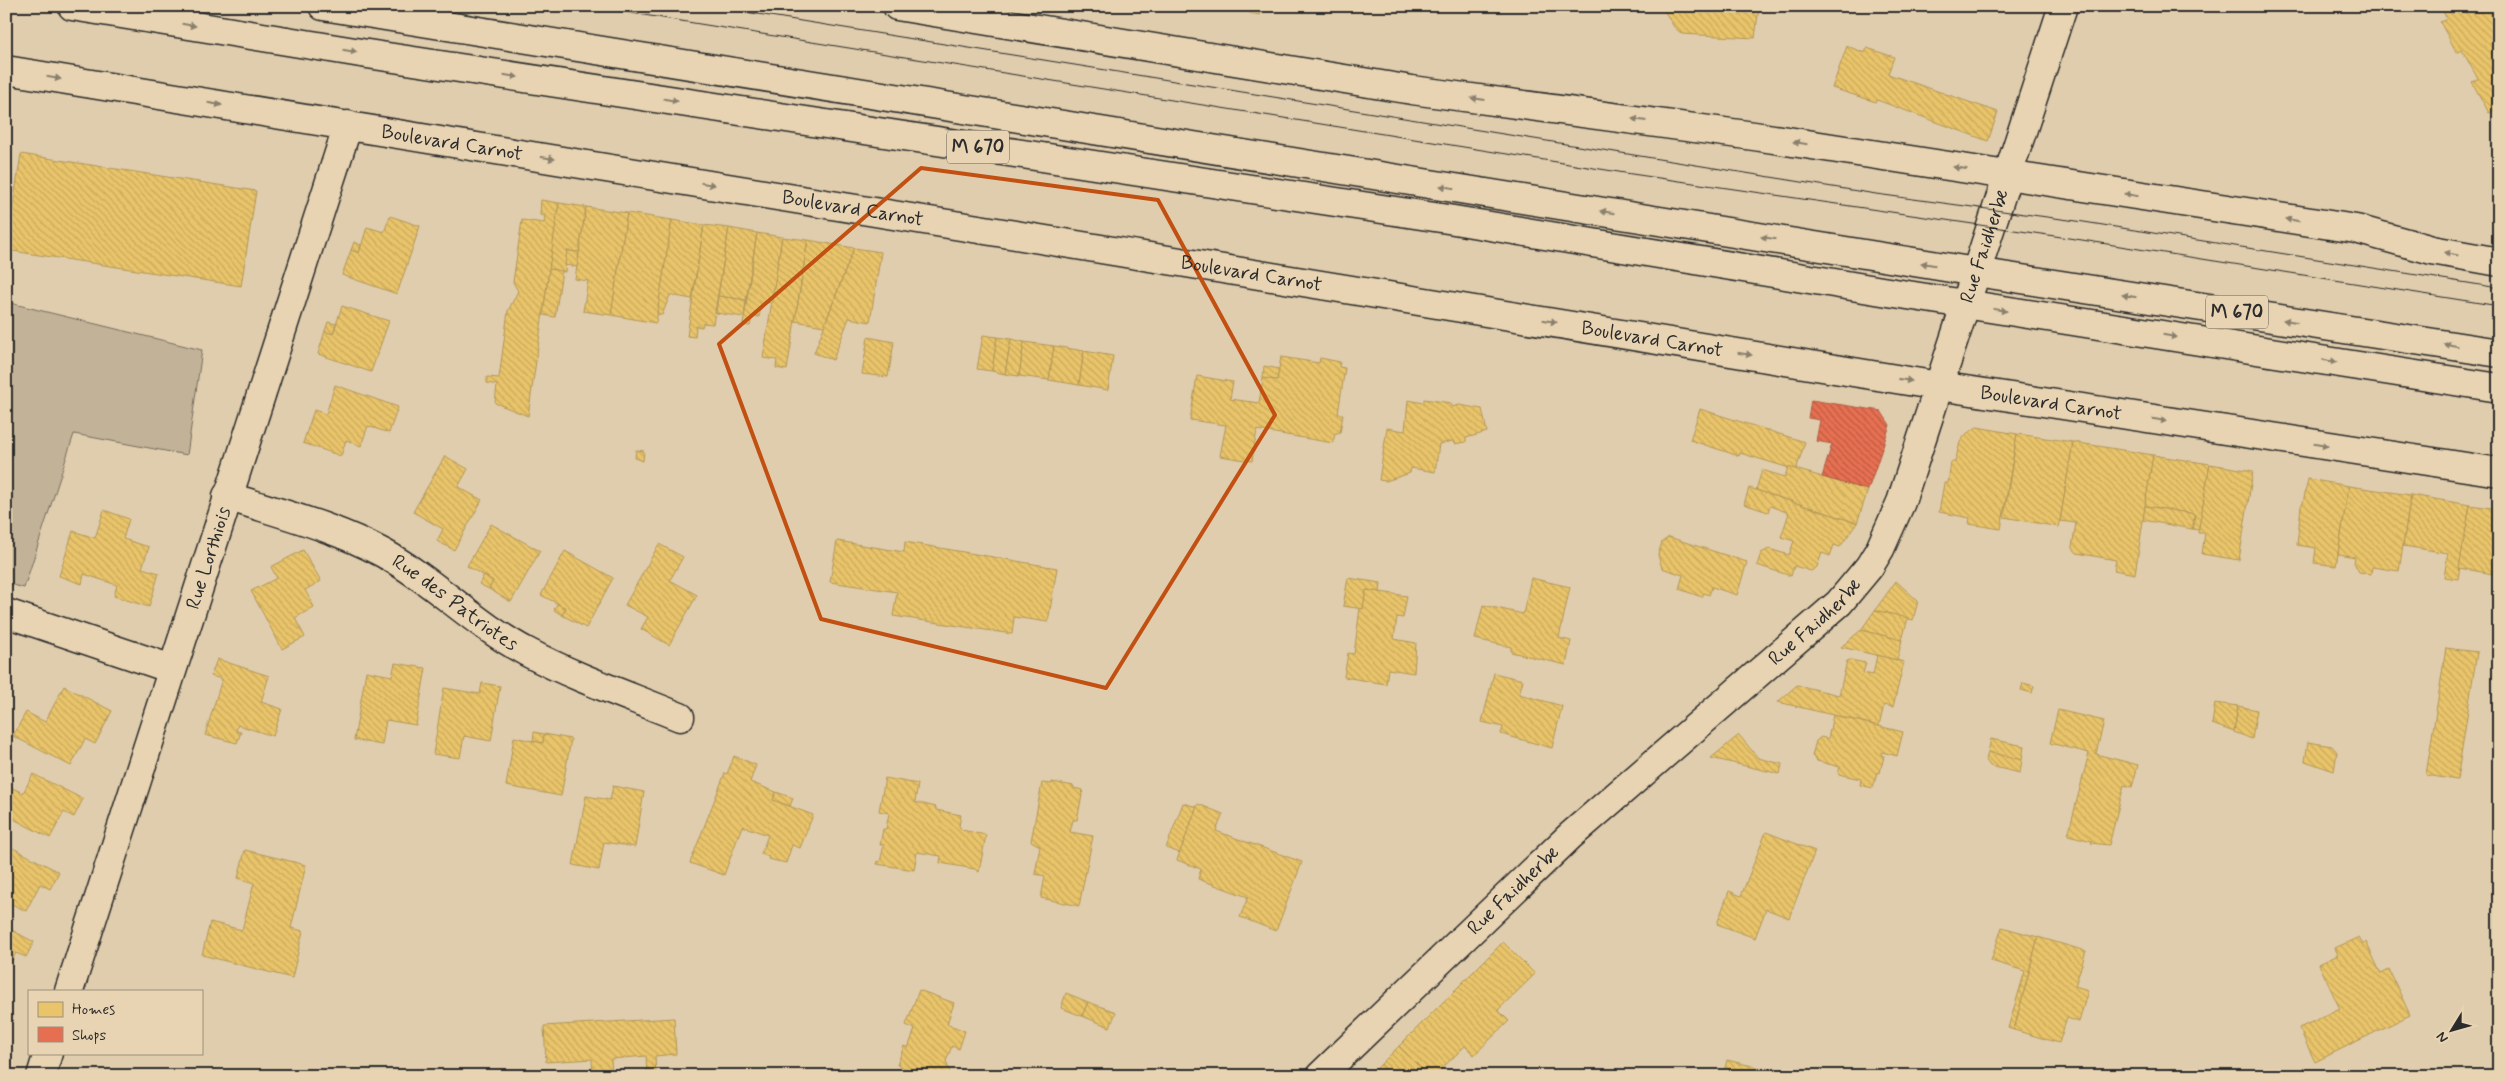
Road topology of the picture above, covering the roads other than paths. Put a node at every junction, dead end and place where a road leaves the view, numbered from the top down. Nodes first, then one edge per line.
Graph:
1 (72, 6) edge
2 (323, 6) edge
3 (897, 6) edge
4 (2063, 6) edge
5 (6, 70) edge
6 (348, 125) junction
7 (2008, 176) junction
8 (2499, 262) edge
9 (1976, 272) junction
10 (1966, 304) junction
11 (2499, 353) edge
12 (1939, 386) junction
13 (2499, 388) edge
14 (2499, 472) edge
15 (227, 496) junction
16 (6, 613) edge
17 (172, 670) junction
18 (680, 717) dead end
19 (68, 990) edge
20 (48, 1054) edge
21 (41, 1076) edge
22 (1320, 1076) edge

1 -> 10 street, M 670
9 -> 2 street, M 670
7 -> 3 street
4 - 7 street, Rue Faidherbe
5 -> 6 street, Boulevard Carnot
6 -> 12 street, Boulevard Carnot
6 - 15 street, Rue Lorthiois
8 -> 7 street
7 - 9 street, Rue Faidherbe
9 - 10 street, Rue Faidherbe
11 -> 9 street, M 670
10 - 12 street, Rue Faidherbe
10 -> 13 street, M 670
12 -> 14 street, Boulevard Carnot
12 - 22 street, Rue Faidherbe
15 - 17 street, Rue Lorthiois
15 - 18 street, Rue des Patriotes
16 - 17 street
17 - 19 street, Rue Lorthiois
20 - 21 street

